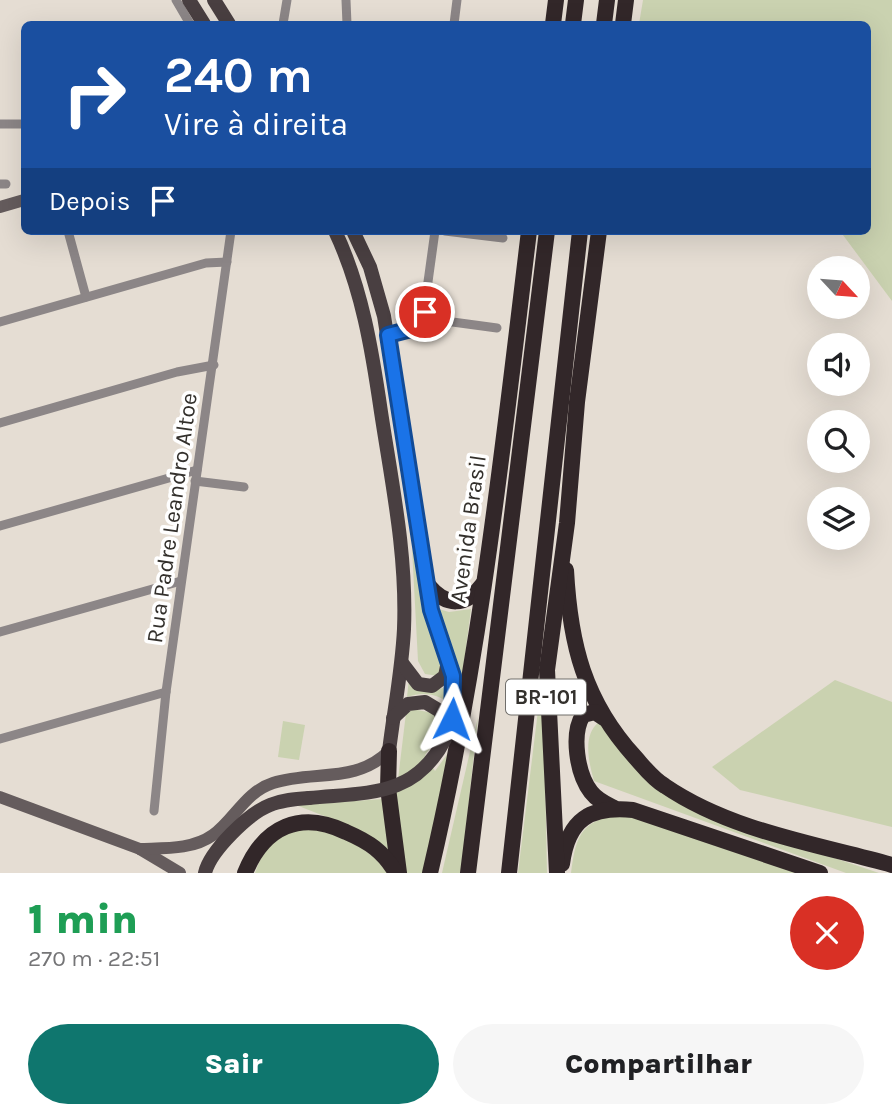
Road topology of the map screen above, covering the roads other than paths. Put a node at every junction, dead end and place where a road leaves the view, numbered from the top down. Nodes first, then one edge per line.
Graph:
1 (176, 0) edge
2 (189, 0) edge
3 (214, 0) edge
4 (287, 0) edge
5 (346, 0) edge
6 (457, 0) edge
7 (556, 0) edge
8 (576, 0) edge
9 (607, 0) edge
10 (626, 0) edge
11 (188, 21) edge
12 (202, 21) edge
13 (227, 21) edge
14 (284, 21) edge
15 (348, 21) edge
16 (454, 21) edge
17 (553, 21) edge
18 (573, 21) edge
19 (604, 21) edge
20 (624, 21) edge
21 (0, 124) edge
22 (21, 124) edge
23 (21, 201) edge
24 (0, 207) edge
25 (69, 235) edge
26 (230, 235) edge
27 (337, 235) edge
28 (355, 235) edge
29 (434, 235) edge
30 (478, 235) edge
31 (528, 235) edge
32 (546, 235) edge
33 (580, 235) edge
34 (598, 235) edge
35 (503, 238) dead end
36 (227, 262) junction
37 (575, 276) junction
38 (86, 297) junction
39 (423, 318) junction
40 (0, 322) edge
41 (497, 328) dead end
42 (388, 335) junction
43 (583, 354) junction
44 (214, 365) junction
45 (0, 423) edge
46 (502, 457) junction
47 (197, 470) junction
48 (195, 481) junction
49 (244, 487) dead end
50 (396, 491) junction
51 (567, 523) junction
52 (0, 526) edge
53 (508, 527) junction
54 (420, 533) junction
55 (181, 581) junction
56 (483, 584) junction
57 (428, 585) junction
58 (0, 632) edge
59 (448, 660) junction
60 (402, 663) junction
61 (166, 692) junction
62 (393, 718) junction
63 (604, 718) junction
64 (447, 735) junction
65 (0, 739) edge
66 (389, 751) junction
67 (0, 797) edge
68 (616, 809) junction
69 (154, 811) dead end
70 (140, 849) junction
71 (892, 865) edge
72 (180, 873) edge
73 (205, 873) edge
74 (246, 873) edge
75 (398, 873) edge
76 (430, 873) edge
77 (468, 873) edge
78 (509, 873) edge
79 (559, 873) edge
80 (820, 873) edge

1 - 11 street
2 - 12 main road
3 - 13 main road
4 - 14 street
5 - 15 street
6 - 16 street
7 - 17 highway
8 - 18 highway
9 - 19 highway
10 - 20 highway
21 - 22 street
23 - 24 street
25 - 38 street
26 - 36 street, Rua Padre Leandro Altoe
27 - 50 main road
28 - 42 main road
29 - 39 street
30 - 35 street
31 - 46 highway, Avenida Brasil
32 - 53 highway, Avenida Brasil / BR-101
33 - 37 highway, BR-101
34 - 43 highway, BR-101
36 - 38 street
36 - 44 street, Rua Padre Leandro Altoe
37 - 43 highway
37 - 78 highway, BR-101
38 - 40 street
39 - 41 street
39 - 42 street
42 - 54 main road
43 - 51 highway, BR-101
44 - 45 street
44 - 47 street, Rua Padre Leandro Altoe
46 - 53 highway
46 - 56 highway, Avenida Brasil
47 - 48 street, Rua Padre Leandro Altoe
47 - 52 street
48 - 49 street
48 - 55 street, Rua Padre Leandro Altoe
50 - 54 main road
50 - 60 main road
51 - 63 highway
51 - 79 highway, BR-101
53 - 77 highway, Avenida Brasil / BR-101
54 - 57 main road
55 - 58 street
55 - 61 street, Rua Padre Leandro Altoe
56 - 57 highway
56 - 76 highway, Avenida Brasil
57 - 59 main road
59 - 60 main road
59 - 64 main road
60 - 62 main road
61 - 65 street
61 - 69 street, Rua Padre Leandro Altoe
62 - 64 main road
62 - 66 main road
63 - 68 highway
63 - 71 highway
64 - 73 main road, bridge
66 - 70 street
66 - 75 highway
67 - 70 street
68 - 79 highway
68 - 80 highway
70 - 72 street
74 - 75 highway

